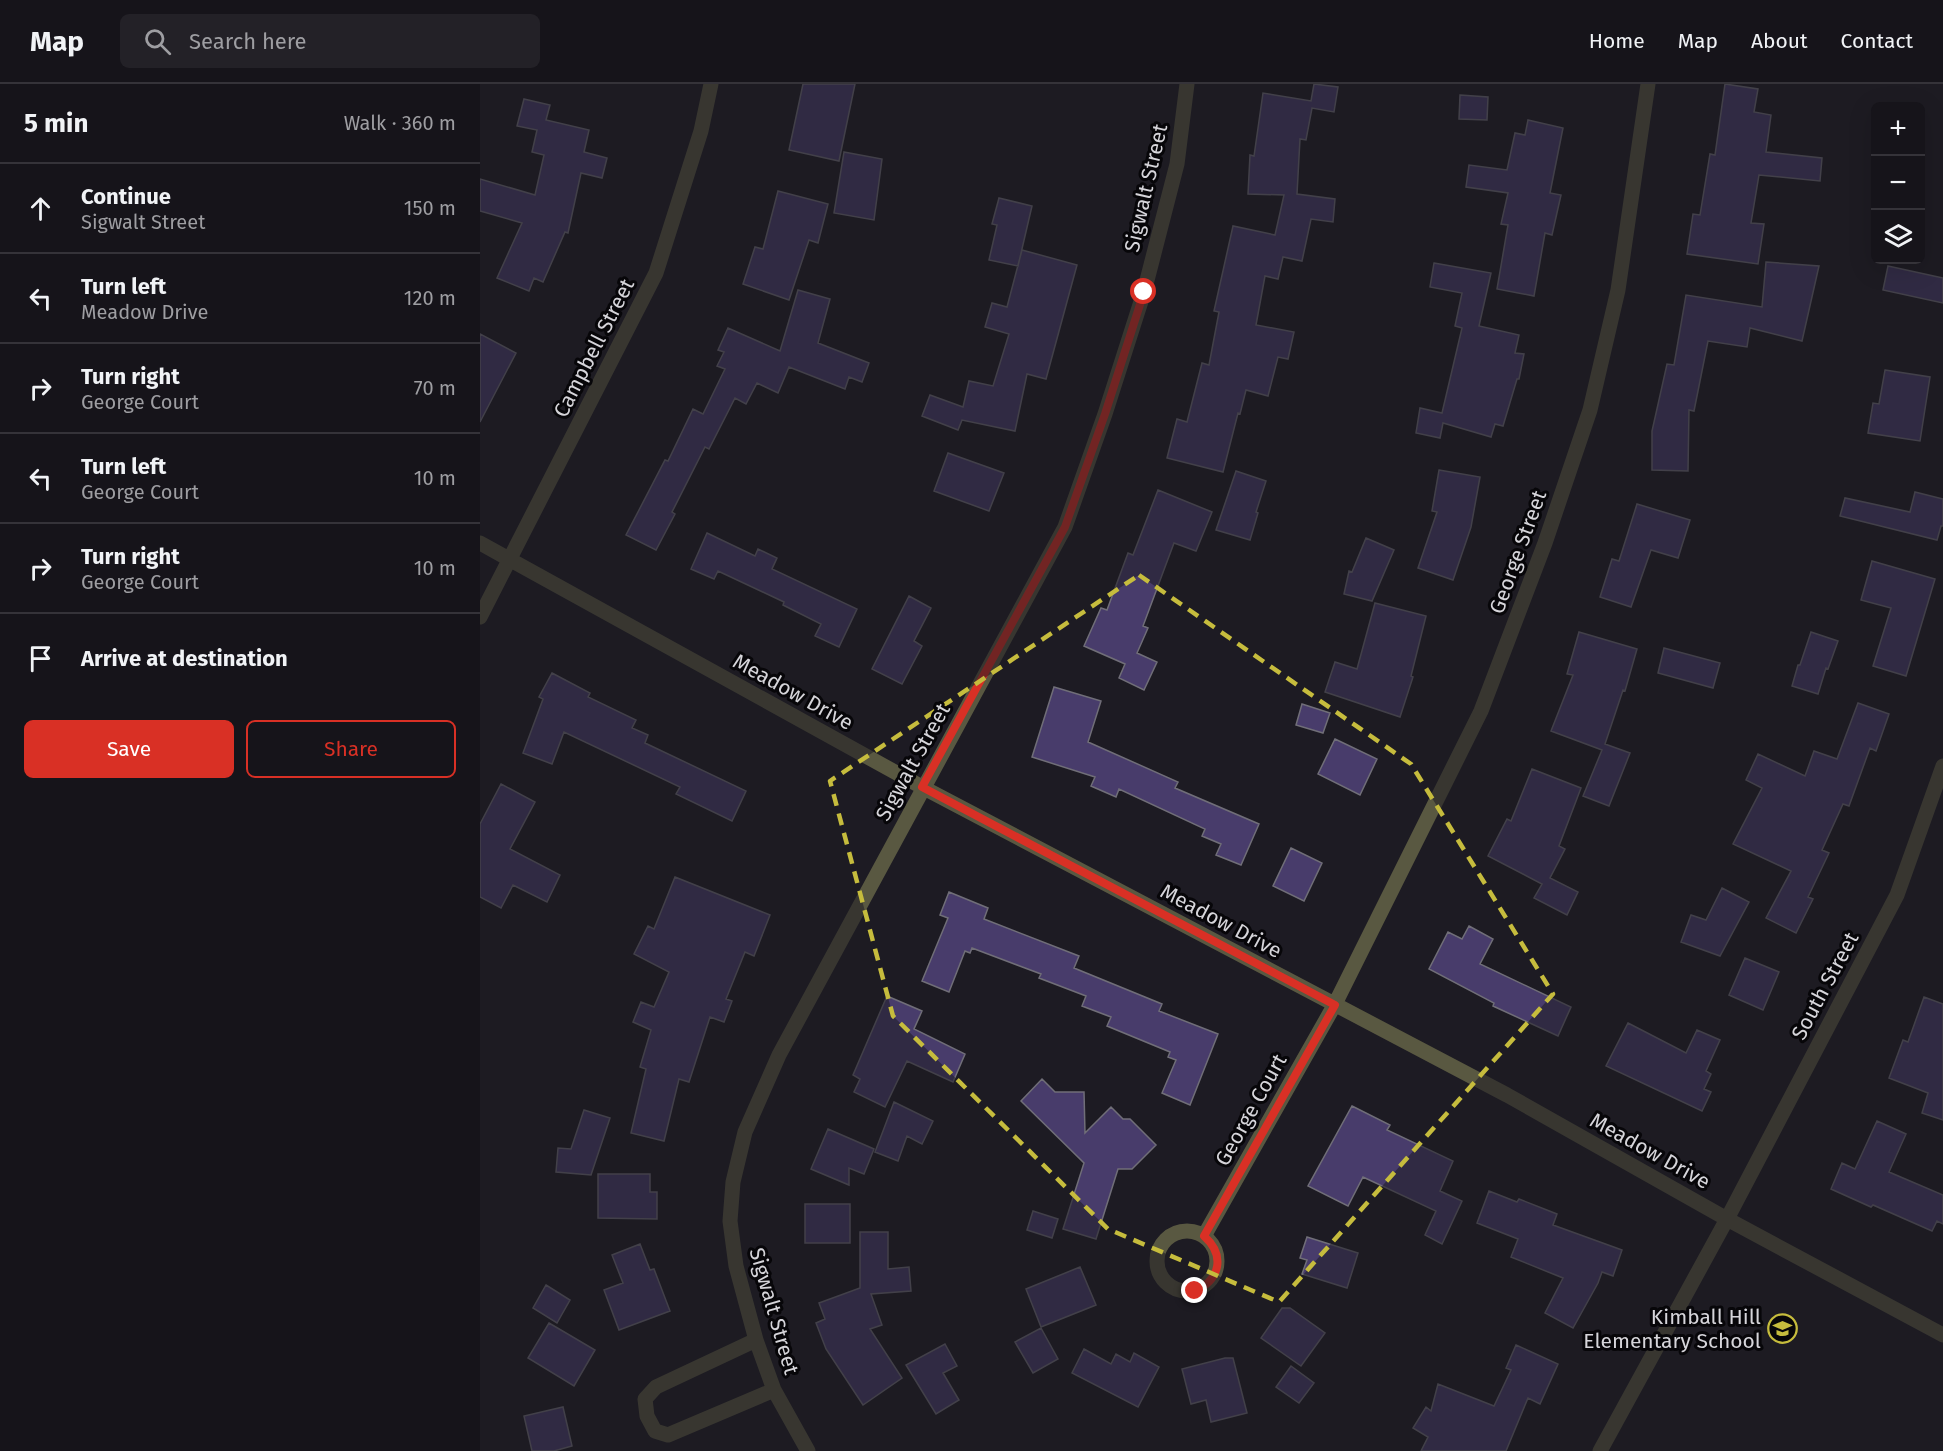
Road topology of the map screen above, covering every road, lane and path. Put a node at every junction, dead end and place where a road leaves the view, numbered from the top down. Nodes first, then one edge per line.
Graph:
1 (711, 84) edge
2 (1188, 84) edge
3 (1648, 84) edge
4 (480, 543) edge
5 (510, 559) junction
6 (480, 617) edge
7 (1943, 765) edge
8 (922, 787) junction
9 (1335, 1005) junction
10 (1727, 1219) junction
11 (1204, 1236) junction
12 (1943, 1335) edge
13 (756, 1340) junction
14 (774, 1390) junction
15 (808, 1451) edge
16 (1600, 1451) edge

1 - 5 street, Campbell Street
2 - 8 street, Sigwalt Street
3 - 9 street, George Street
4 - 5 street, Meadow Drive
5 - 6 street, Campbell Street
5 - 8 street, Meadow Drive
7 - 10 street, South Street
8 - 9 street, Meadow Drive
8 - 13 street, Sigwalt Street
9 - 10 street, Meadow Drive
9 - 11 street, George Court
10 - 12 street, Meadow Drive
10 - 16 street, South Street
11 - 11 street
13 - 14 street, Sigwalt Street
13 - 14 street
14 - 15 street, Sigwalt Street

